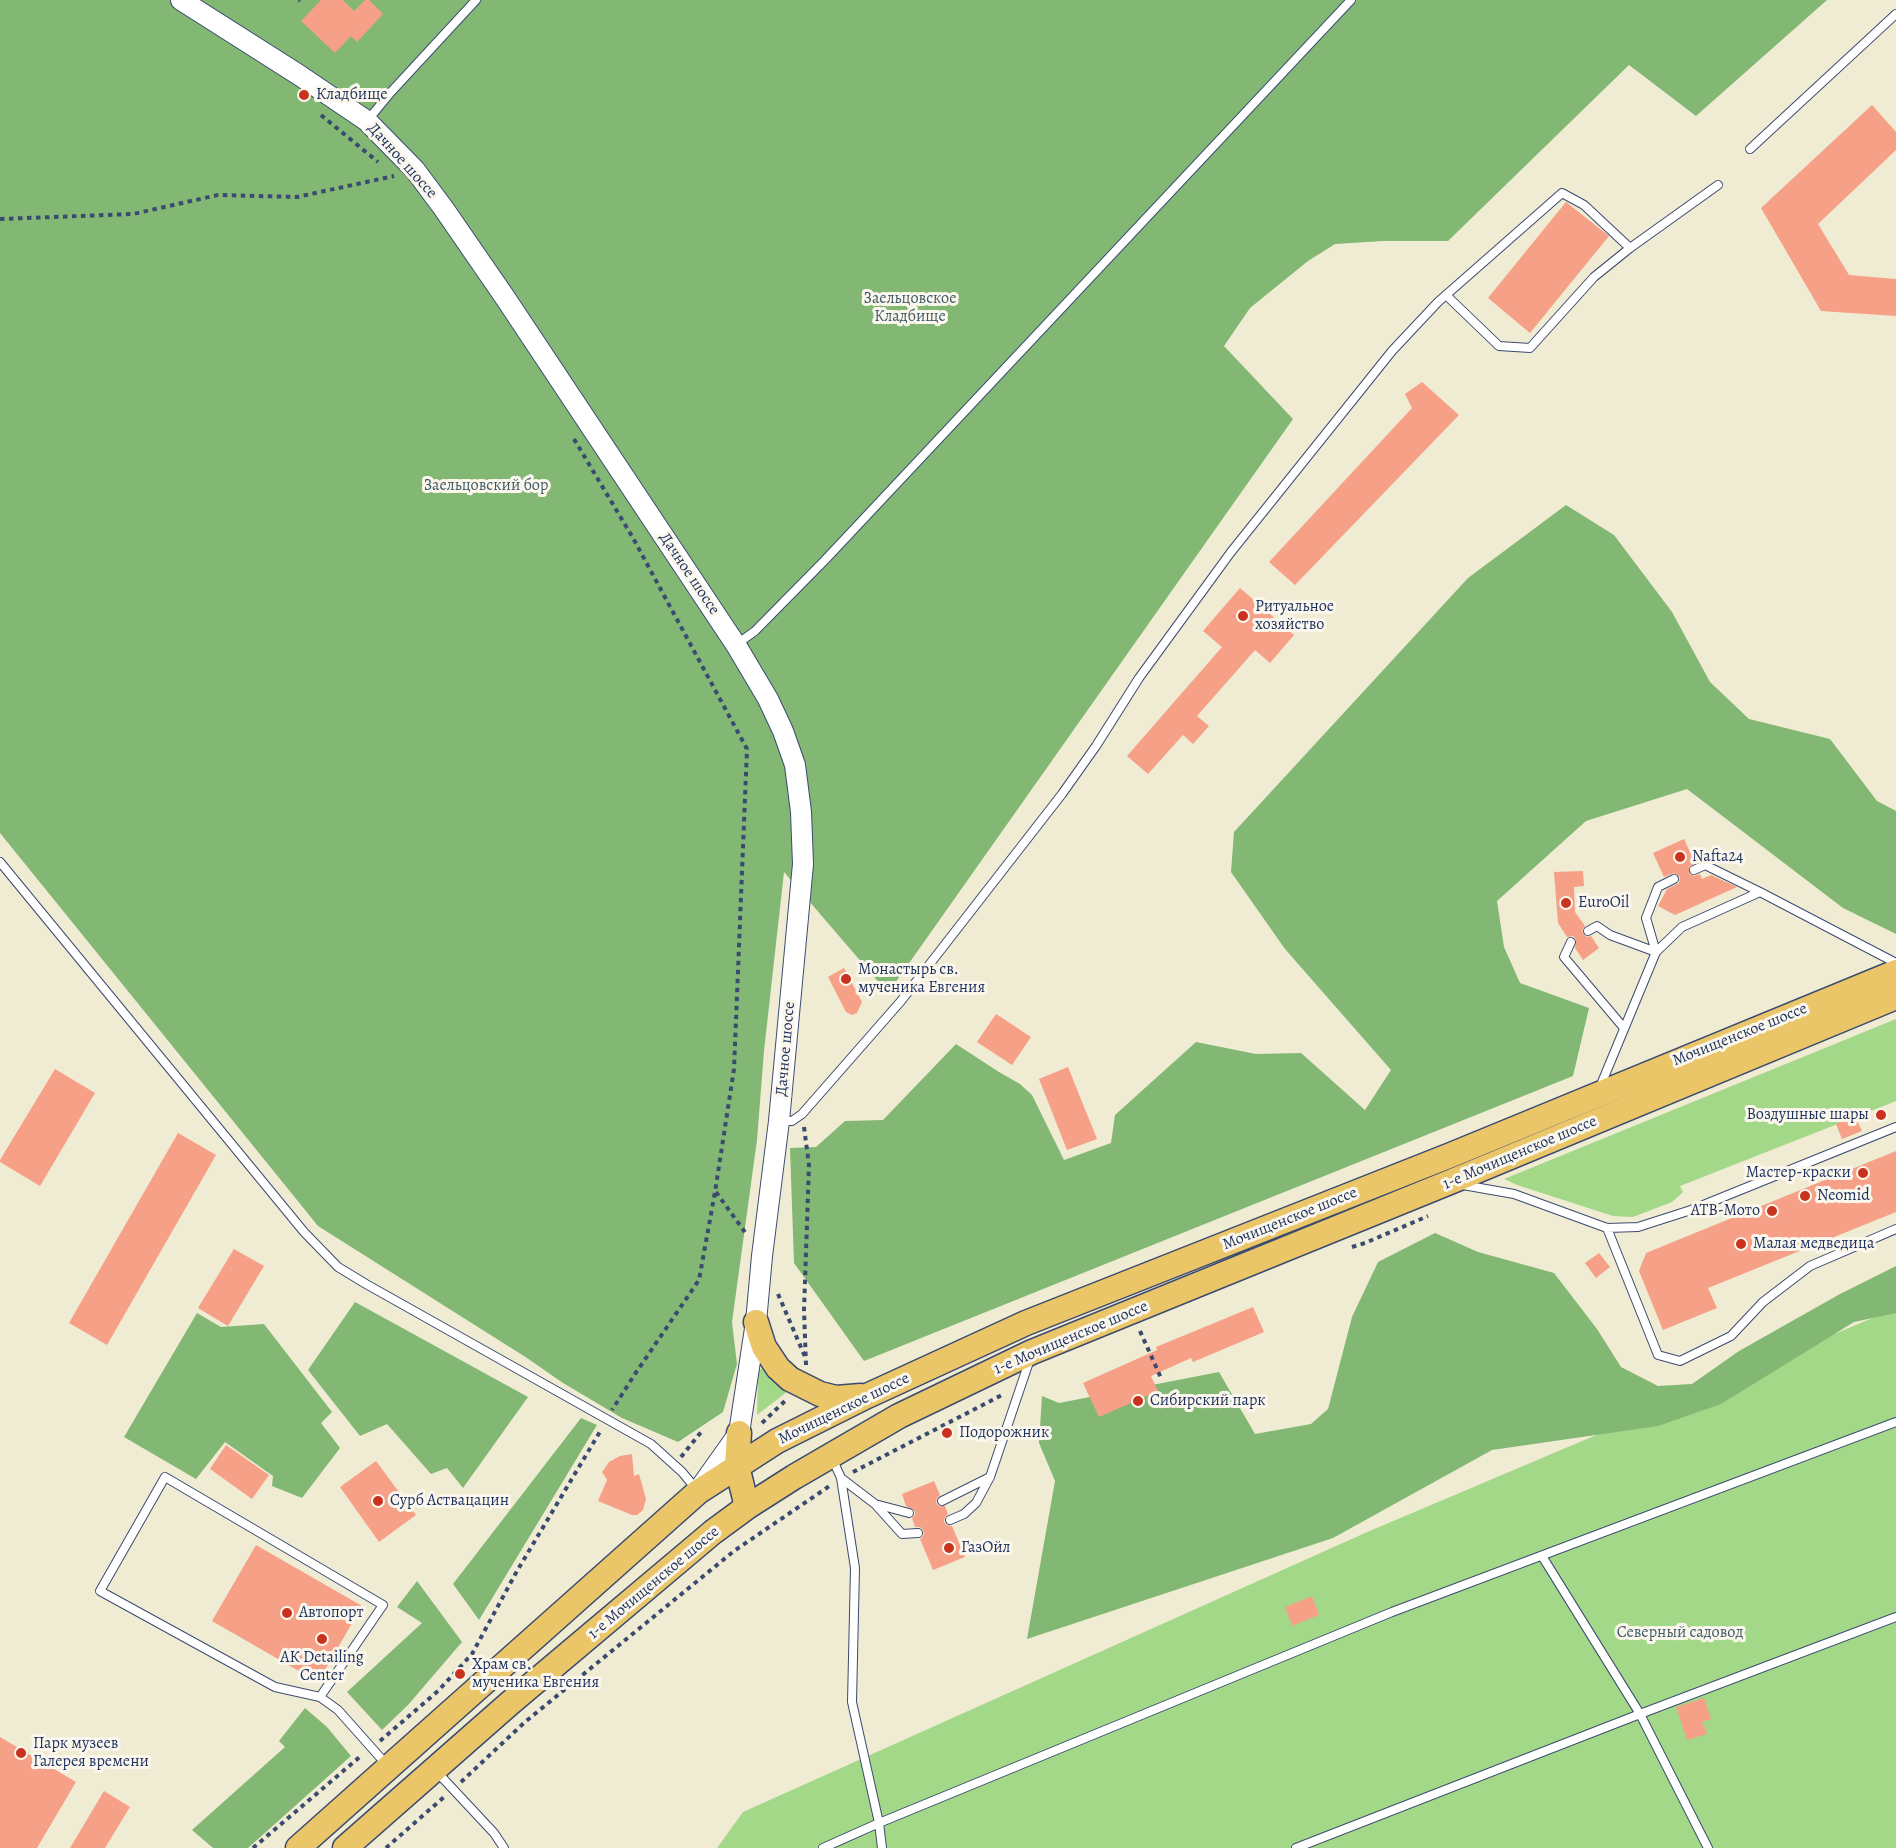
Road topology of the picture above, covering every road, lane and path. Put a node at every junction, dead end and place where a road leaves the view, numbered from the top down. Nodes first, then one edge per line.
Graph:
1 (181, 0) edge
2 (476, 0) edge
3 (1351, 0) edge
4 (1896, 14) edge
5 (315, 111) dead end
6 (367, 122) junction
7 (1750, 149) dead end
8 (379, 163) dead end
9 (386, 170) dead end
10 (394, 176) junction
11 (400, 185) dead end
12 (1718, 185) dead end
13 (0, 219) edge
14 (1630, 248) junction
15 (1446, 296) junction
16 (573, 437) dead end
17 (736, 645) junction
18 (0, 862) edge
19 (1694, 870) dead end
20 (1674, 879) dead end
21 (1760, 891) junction
22 (1588, 931) dead end
23 (1571, 942) dead end
24 (1656, 952) junction
25 (1896, 963) edge
26 (1896, 972) edge
27 (1896, 997) edge
28 (1624, 1028) junction
29 (1597, 1094) junction
30 (802, 1114) junction
31 (779, 1121) junction
32 (1896, 1127) edge
33 (1450, 1182) junction
34 (1607, 1228) junction
35 (1896, 1229) edge
36 (756, 1322) junction
37 (1139, 1327) dead end
38 (1032, 1352) junction
39 (1161, 1378) dead end
40 (800, 1385) junction
41 (867, 1396) junction
42 (608, 1418) junction
43 (766, 1419) dead end
44 (1896, 1422) edge
45 (701, 1432) dead end
46 (739, 1433) junction
47 (830, 1455) junction
48 (675, 1465) junction
49 (737, 1466) junction
50 (990, 1477) junction
51 (841, 1478) junction
52 (698, 1492) junction
53 (942, 1501) dead end
54 (875, 1504) junction
55 (747, 1507) junction
56 (909, 1513) dead end
57 (950, 1521) dead end
58 (918, 1533) dead end
59 (1542, 1556) junction
60 (1896, 1617) edge
61 (320, 1697) junction
62 (1640, 1714) junction
63 (372, 1747) junction
64 (389, 1767) junction
65 (434, 1769) junction
66 (454, 1789) junction
67 (879, 1822) junction
68 (253, 1848) edge
69 (298, 1848) edge
70 (345, 1848) edge
71 (386, 1848) edge
72 (504, 1848) edge
73 (823, 1848) edge
74 (882, 1848) edge
75 (1296, 1848) edge
76 (1707, 1848) edge

1 - 6 street, Дачное шоссе
2 - 6 lane
3 - 17 lane
4 - 7 lane
5 - 8 path
6 - 17 street, Дачное шоссе
9 - 10 path
10 - 11 path
10 - 13 path
12 - 14 lane
14 - 15 lane
14 - 15 lane
15 - 30 lane
16 - 42 path
17 - 31 street, Дачное шоссе
18 - 42 lane
19 - 21 lane
20 - 24 lane
21 - 24 lane
21 - 25 lane
22 - 24 lane
23 - 28 lane
24 - 28 lane
26 - 29 main road, Мочищенское шоссе
27 - 33 main road, 1-е Мочищенское шоссе
28 - 29 lane
29 - 41 main road, Мочищенское шоссе
30 - 31 lane
30 - 40 path
31 - 36 street, Дачное шоссе
32 - 34 lane
33 - 34 lane
33 - 38 main road, 1-е Мочищенское шоссе
34 - 35 lane
36 - 40 main road
36 - 46 street, Дачное шоссе
37 - 39 path
38 - 47 main road, 1-е Мочищенское шоссе
38 - 50 lane
40 - 41 main road
40 - 43 path
41 - 49 main road, Мочищенское шоссе
42 - 48 lane
42 - 63 path
44 - 59 lane
45 - 48 path
46 - 49 main road
46 - 52 street
47 - 51 lane
47 - 55 main road, 1-е Мочищенское шоссе
48 - 52 lane
49 - 52 main road, Мочищенское шоссе
49 - 55 main road
50 - 53 lane
50 - 57 lane
51 - 54 lane
51 - 66 path
51 - 67 lane
52 - 64 main road
54 - 56 lane
54 - 58 lane
55 - 65 main road, 1-е Мочищенское шоссе
59 - 62 lane
59 - 67 lane
60 - 62 lane
61 - 61 lane
61 - 63 lane
62 - 75 lane
62 - 76 lane
63 - 64 lane
63 - 68 path
64 - 69 main road
65 - 66 lane
65 - 70 main road, 1-е Мочищенское шоссе
66 - 71 path
66 - 72 lane
67 - 73 lane
67 - 74 lane

